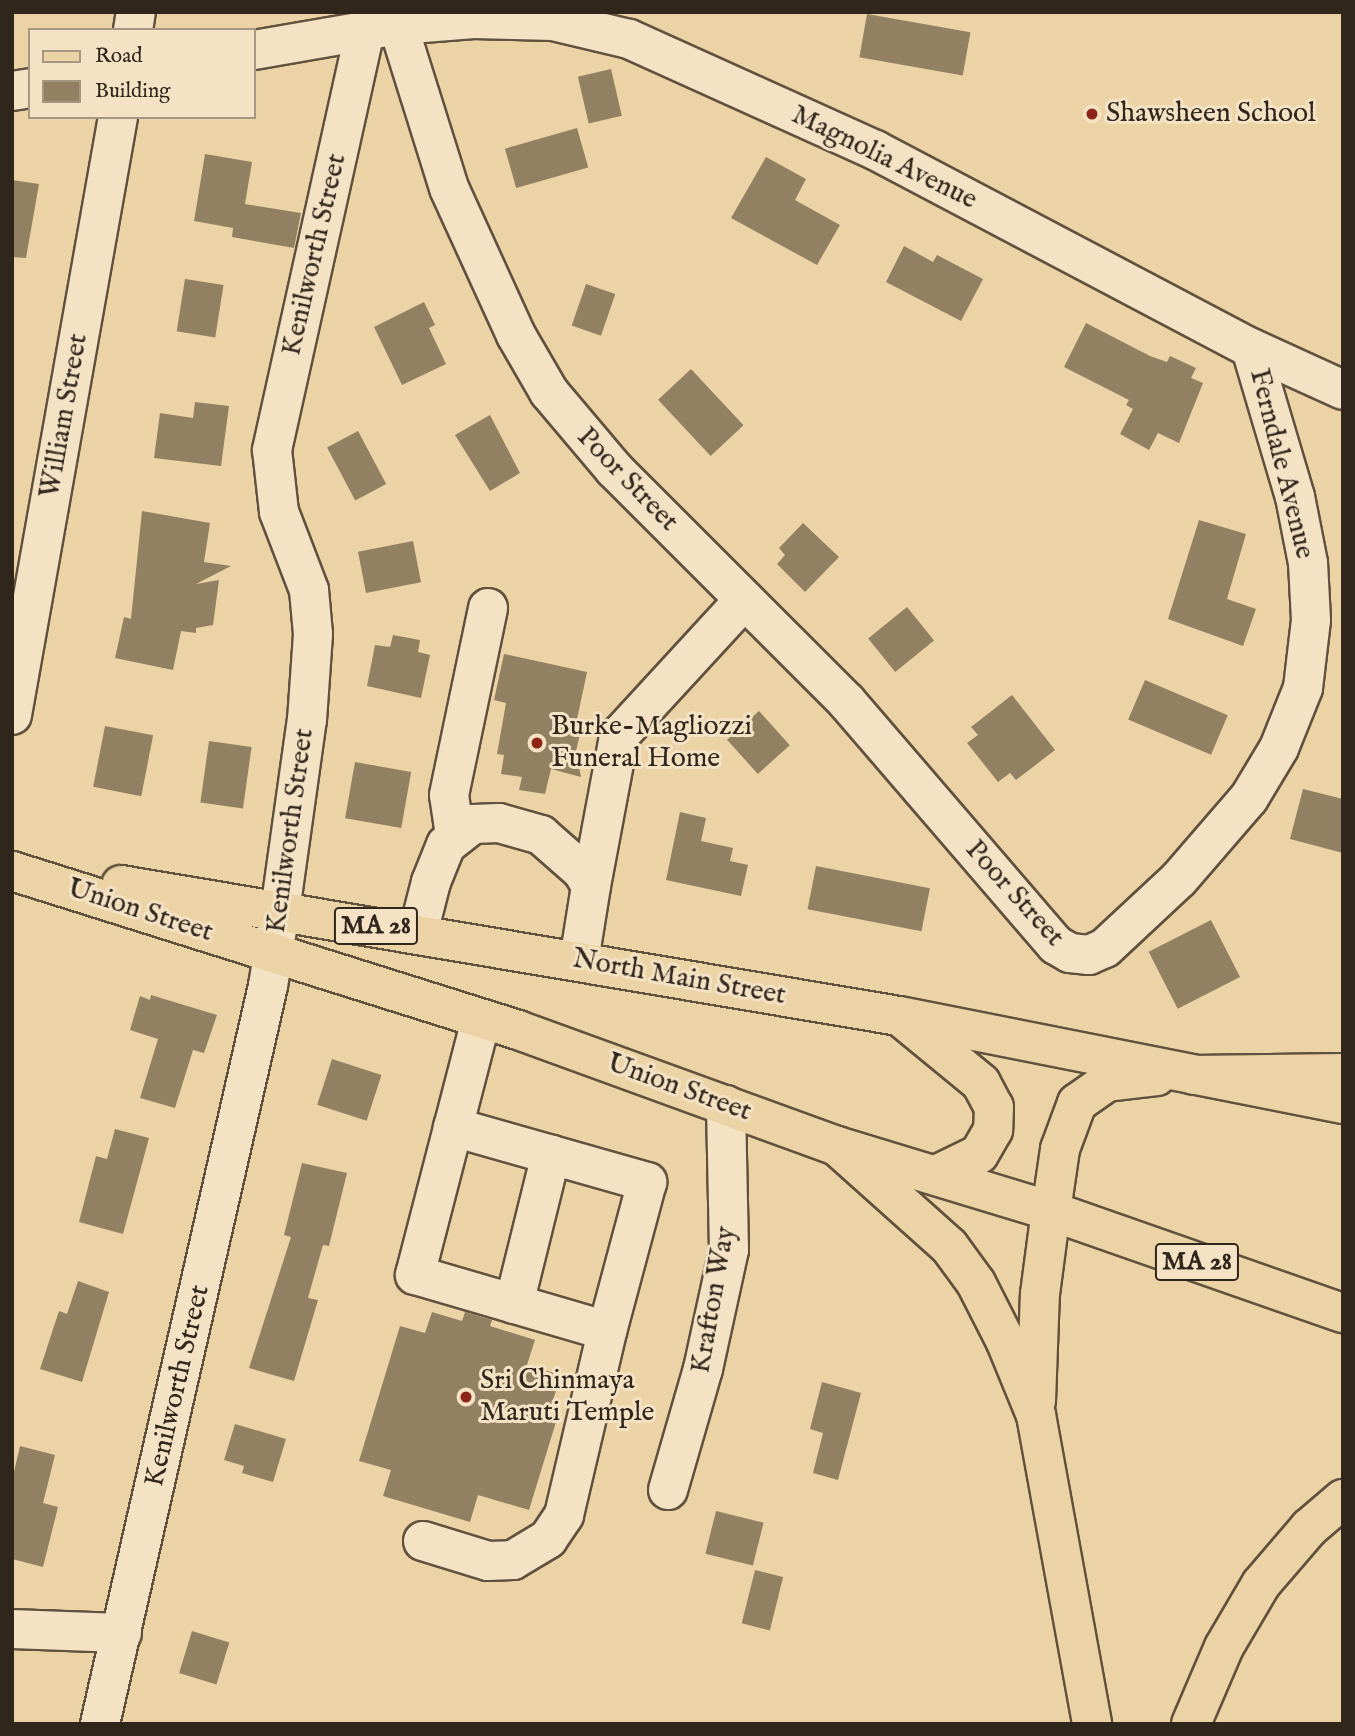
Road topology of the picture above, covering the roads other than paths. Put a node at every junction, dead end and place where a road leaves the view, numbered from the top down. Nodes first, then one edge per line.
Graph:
1 (616, 22) edge
2 (382, 27) junction
3 (256, 50) edge
4 (118, 119) edge
5 (1251, 348) junction
6 (1343, 390) edge
7 (744, 600) junction
8 (488, 608) dead end
9 (12, 715) edge
10 (455, 835) junction
11 (12, 869) edge
12 (591, 886) junction
13 (280, 911) junction
14 (418, 933) junction
15 (274, 953) junction
16 (1084, 955) joint
17 (579, 961) junction
18 (899, 1016) junction
19 (481, 1019) junction
20 (1343, 1073) edge
21 (1194, 1075) junction
22 (1343, 1104) edge
23 (726, 1105) junction
24 (453, 1127) junction
25 (837, 1146) junction
26 (551, 1154) junction
27 (936, 1175) junction
28 (1051, 1212) junction
29 (514, 1304) junction
30 (1343, 1312) edge
31 (607, 1331) junction
32 (1036, 1415) junction
33 (668, 1490) dead end
34 (1343, 1499) edge
35 (423, 1541) dead end
36 (12, 1629) edge
37 (122, 1633) junction
38 (100, 1724) edge
39 (1092, 1724) edge
40 (1191, 1724) edge

1 - 2 street, Magnolia Avenue
1 - 5 street, Magnolia Avenue
2 - 3 street
2 - 7 street, Poor Street
2 - 13 street, Kenilworth Street
4 - 9 street, William Street
5 - 6 street, Magnolia Avenue
5 - 16 street, Ferndale Avenue
7 - 12 street
7 - 16 street, Poor Street
8 - 10 street
10 - 12 street
10 - 14 street
11 - 13 main road, North Main Street / MA 28
11 - 15 main road, Union Street / MA 28
12 - 17 street
13 - 14 main road, North Main Street / MA 28
13 - 15 street, Kenilworth Street
14 - 17 main road, North Main Street / MA 28
15 - 19 main road, Union Street / MA 28
15 - 37 street, Kenilworth Street
17 - 18 main road, North Main Street / MA 28
18 - 21 main road, North Main Street / MA 28
18 - 27 main road
19 - 23 main road, Union Street / MA 28
19 - 24 street
20 - 21 main road
21 - 22 main road, North Main Street / MA 28
21 - 28 main road
23 - 25 main road, Union Street / MA 28
23 - 33 street, Krafton Way
24 - 26 street
24 - 29 street
25 - 27 main road, Union Street / MA 28
25 - 32 main road
26 - 29 street
26 - 31 street
27 - 28 main road, Union Street / MA 28
28 - 30 main road, Union Street / MA 28
28 - 32 main road
29 - 31 street
31 - 35 street
32 - 39 main road
34 - 40 main road
36 - 37 street
37 - 38 street, Kenilworth Street

